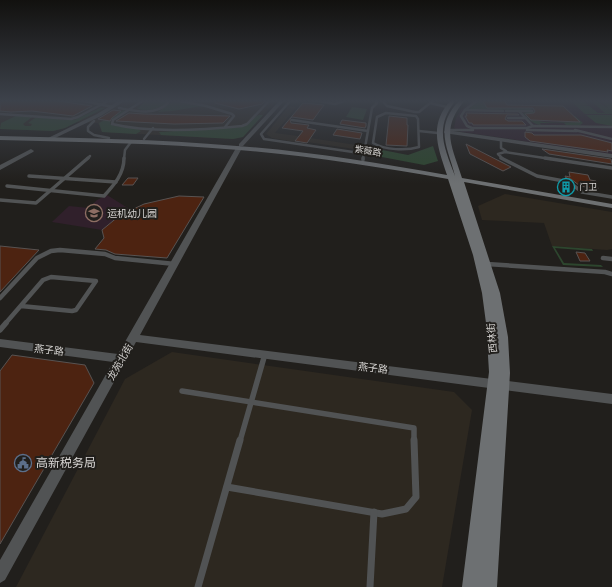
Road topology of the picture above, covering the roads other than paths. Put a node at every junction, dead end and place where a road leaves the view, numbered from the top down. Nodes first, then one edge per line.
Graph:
1 (76, 127) edge
2 (80, 127) edge
3 (88, 127) edge
4 (143, 127) edge
5 (197, 127) edge
6 (258, 127) edge
7 (267, 127) edge
8 (343, 127) edge
9 (369, 127) edge
10 (375, 127) edge
11 (419, 127) edge
12 (441, 127) edge
13 (445, 127) edge
14 (471, 127) edge
15 (528, 127) edge
16 (564, 127) edge
17 (583, 127) edge
18 (153, 128) junction
19 (570, 128) junction
20 (489, 130) dead end
21 (522, 130) dead end
22 (368, 131) junction
23 (419, 131) junction
24 (443, 132) junction
25 (0, 136) edge
26 (58, 137) junction
27 (109, 138) junction
28 (144, 139) junction
29 (612, 139) edge
30 (501, 140) junction
31 (131, 142) junction
32 (240, 147) junction
33 (501, 148) junction
34 (365, 149) junction
35 (31, 151) dead end
36 (500, 152) junction
37 (509, 152) junction
38 (90, 156) dead end
39 (612, 156) edge
40 (363, 160) junction
41 (0, 168) edge
42 (612, 168) edge
43 (29, 176) dead end
44 (458, 178) junction
45 (63, 179) junction
46 (116, 182) junction
47 (7, 186) dead end
48 (612, 197) edge
49 (0, 200) edge
50 (612, 206) edge
51 (604, 258) dead end
52 (612, 259) edge
53 (175, 264) junction
54 (487, 264) junction
55 (612, 274) edge
56 (0, 298) edge
57 (21, 306) junction
58 (0, 330) edge
59 (134, 338) junction
60 (0, 343) edge
61 (265, 354) junction
62 (121, 359) junction
63 (498, 384) junction
64 (182, 391) dead end
65 (612, 399) edge
66 (227, 487) junction
67 (374, 512) junction
68 (0, 575) edge
69 (198, 587) edge
70 (370, 587) edge
71 (471, 587) edge
72 (488, 587) edge

1 - 26 street
2 - 26 street
3 - 27 lane
4 - 18 lane
5 - 18 lane
6 - 32 street, 龙苑北街
7 - 34 lane
8 - 22 lane
9 - 22 lane
10 - 23 lane
11 - 23 lane
12 - 24 main road
13 - 24 main road
14 - 15 lane
16 - 19 lane
17 - 19 lane
18 - 28 lane
19 - 21 lane
19 - 29 lane
20 - 24 lane
22 - 34 lane
23 - 24 lane
24 - 30 street
24 - 44 main road, 西林街
25 - 26 main road, 紫薇路
25 - 26 main road, 紫薇路
26 - 27 main road, 紫薇路
26 - 31 main road, 紫薇路
27 - 28 main road, 紫薇路
28 - 32 main road, 紫薇路
30 - 33 lane
30 - 39 street
31 - 32 main road, 紫薇路
31 - 46 lane
32 - 40 main road, 紫薇路
32 - 44 main road, 紫薇路
32 - 53 street, 龙苑北街
33 - 36 lane
33 - 37 lane
34 - 40 lane
35 - 41 street
36 - 37 lane
36 - 48 lane
37 - 42 lane
38 - 45 lane
40 - 44 main road, 紫薇路
43 - 45 lane
44 - 50 main road, 紫薇路
44 - 54 main road, 西林街
44 - 63 main road, 西林街
45 - 46 lane
45 - 49 lane
46 - 47 lane
51 - 52 lane
53 - 56 lane
53 - 59 street, 龙苑北街
54 - 55 lane
54 - 63 main road, 西林街
57 - 57 lane
57 - 58 lane
59 - 61 street, 燕子路
59 - 62 street, 龙苑北街
60 - 62 street, 燕子路
61 - 63 street, 燕子路
61 - 66 lane
62 - 68 street, 龙苑北街
63 - 65 street, 燕子路
63 - 71 main road, 西林街
63 - 72 main road, 西林街
64 - 67 lane
66 - 67 lane
66 - 69 lane
67 - 70 lane

